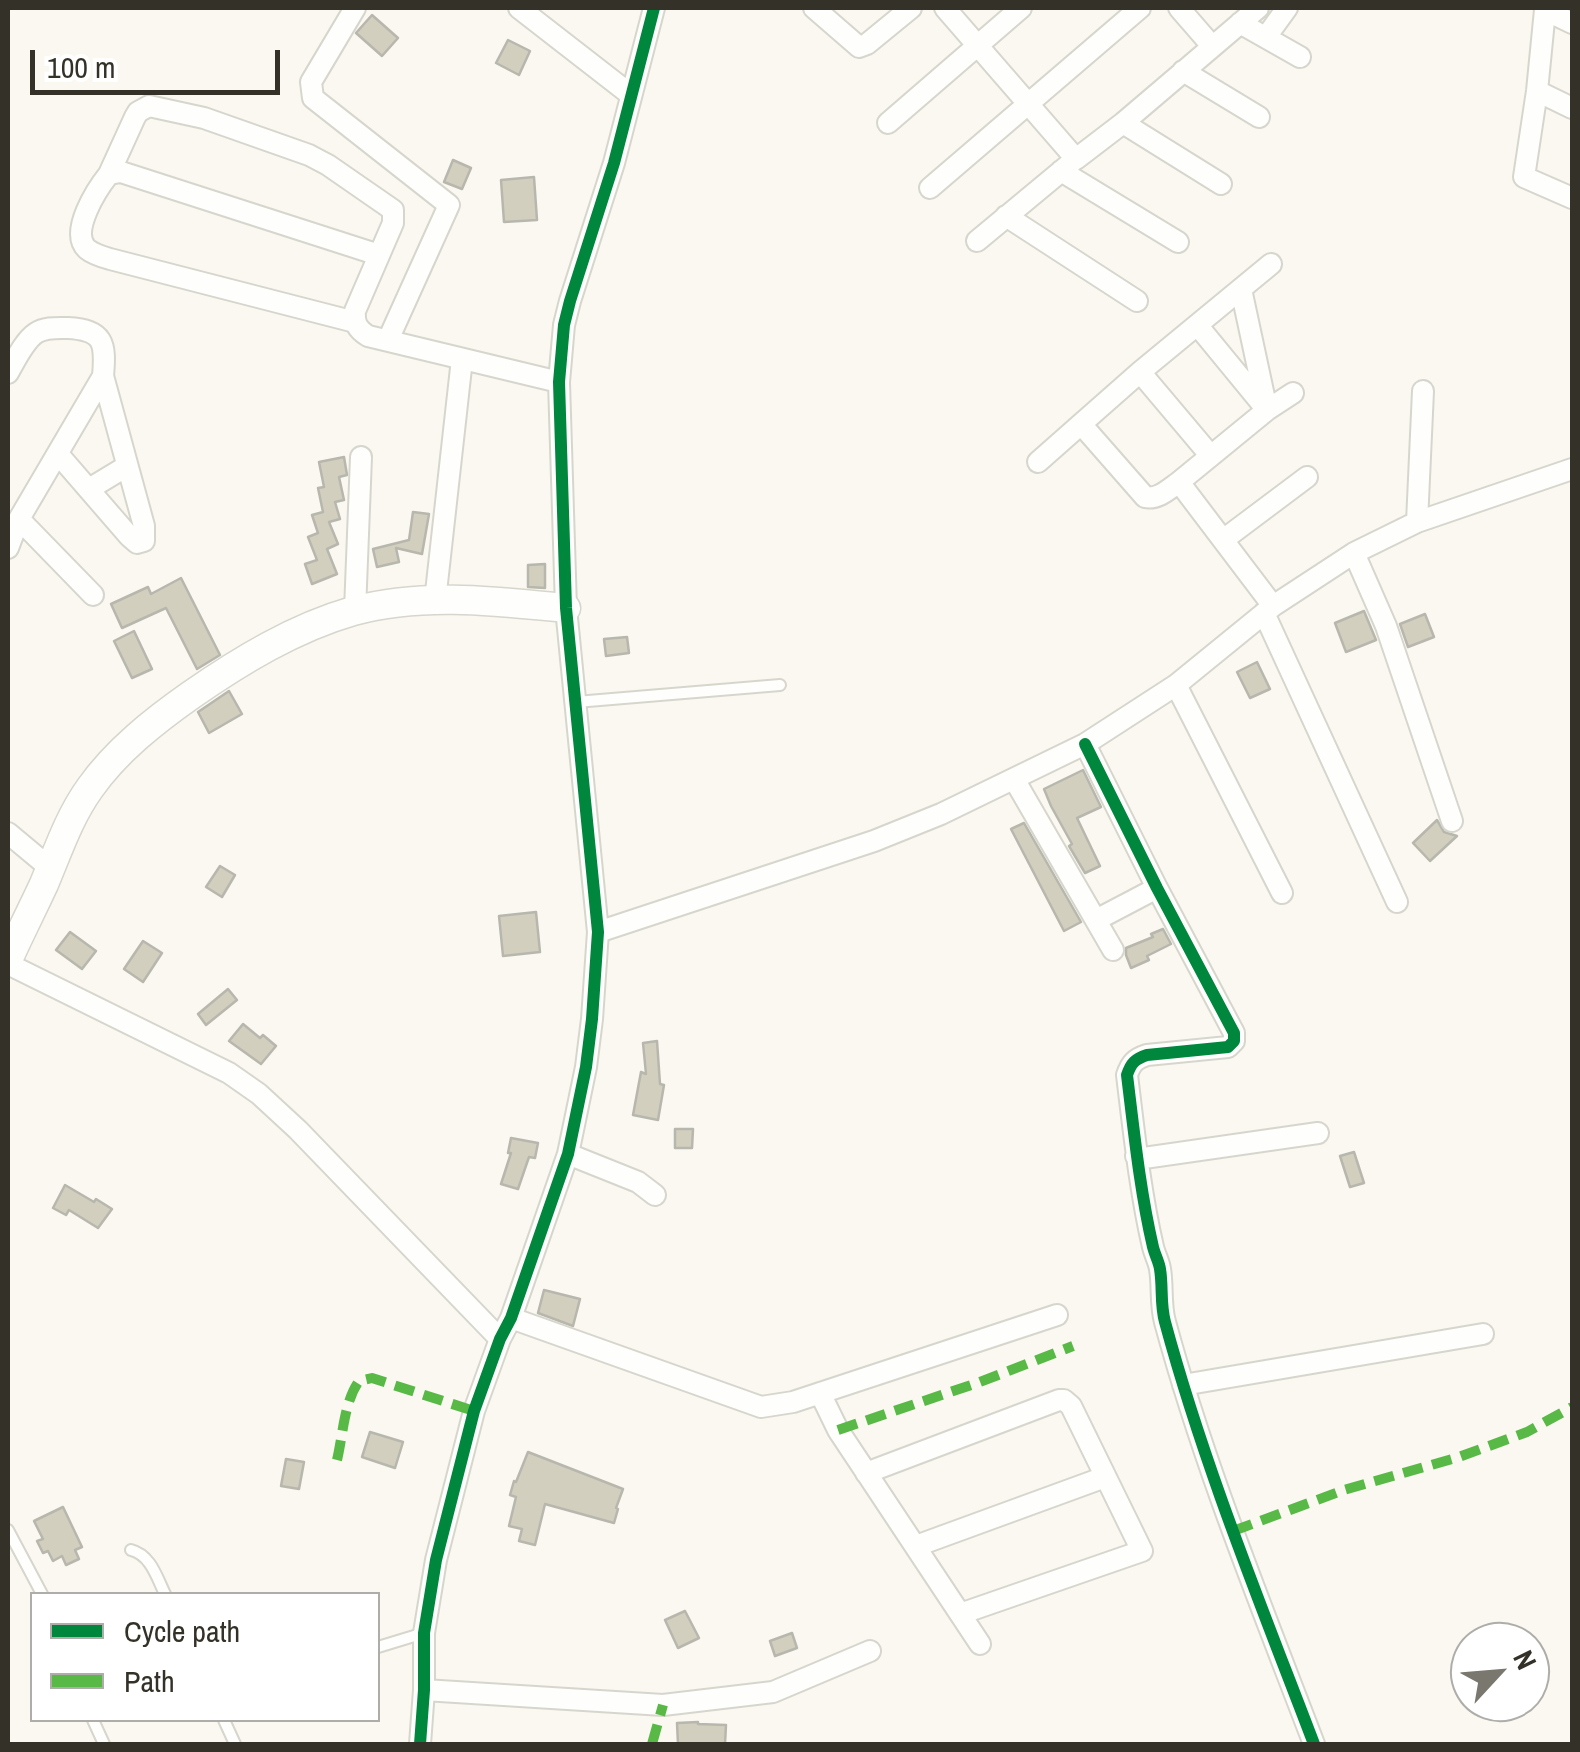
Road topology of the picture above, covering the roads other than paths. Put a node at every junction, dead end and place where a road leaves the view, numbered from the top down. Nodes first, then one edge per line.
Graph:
1 (356, 8) edge
2 (520, 8) edge
3 (654, 8) edge
4 (814, 8) edge
5 (911, 8) edge
6 (945, 8) edge
7 (1021, 8) edge
8 (1140, 8) edge
9 (1179, 8) edge
10 (1258, 8) edge
11 (1287, 8) edge
12 (1240, 23) junction
13 (1572, 23) edge
14 (1266, 38) junction
15 (977, 45) junction
16 (1212, 46) junction
17 (1300, 57) dead end
18 (1183, 72) junction
19 (1537, 91) junction
20 (631, 95) junction
21 (1027, 102) junction
22 (1572, 108) edge
23 (1259, 118) dead end
24 (888, 123) dead end
25 (1123, 124) junction
26 (1069, 165) junction
27 (109, 174) junction
28 (1222, 184) dead end
29 (930, 188) dead end
30 (1572, 198) edge
31 (1006, 216) junction
32 (977, 241) dead end
33 (1178, 242) dead end
34 (379, 255) junction
35 (1271, 264) dead end
36 (1241, 289) junction
37 (1137, 300) dead end
38 (354, 322) junction
39 (1198, 326) junction
40 (388, 340) junction
41 (462, 359) junction
42 (1140, 372) junction
43 (8, 373) edge
44 (103, 376) junction
45 (559, 382) junction
46 (1423, 390) dead end
47 (1293, 393) dead end
48 (1267, 410) junction
49 (1081, 424) junction
50 (58, 454) junction
51 (1210, 455) junction
52 (361, 457) dead end
53 (1038, 462) dead end
54 (128, 466) junction
55 (1572, 469) edge
56 (1307, 477) dead end
57 (1179, 482) junction
58 (89, 489) junction
59 (19, 519) junction
60 (1416, 522) junction
61 (1223, 540) junction
62 (8, 548) edge
63 (1354, 553) junction
64 (93, 595) dead end
65 (435, 601) junction
66 (566, 608) junction
67 (1268, 610) junction
68 (354, 611) junction
69 (780, 685) dead end
70 (1176, 685) junction
71 (575, 702) junction
72 (1085, 744) junction
73 (1014, 778) junction
74 (1452, 821) dead end
75 (8, 833) edge
76 (50, 868) junction
77 (1157, 888) junction
78 (1282, 893) dead end
79 (1398, 902) dead end
80 (1096, 920) junction
81 (598, 932) junction
82 (1113, 950) dead end
83 (8, 962) edge
84 (1318, 1134) dead end
85 (568, 1154) junction
86 (1136, 1156) junction
87 (654, 1195) dead end
88 (1057, 1315) dead end
89 (511, 1318) junction
90 (1482, 1334) dead end
91 (500, 1339) junction
92 (1183, 1385) junction
93 (820, 1392) junction
94 (866, 1473) junction
95 (1105, 1477) junction
96 (8, 1530) edge
97 (916, 1546) junction
98 (131, 1550) dead end
99 (41, 1592) edge
100 (164, 1592) edge
101 (960, 1614) junction
102 (424, 1633) junction
103 (980, 1644) dead end
104 (380, 1646) edge
105 (870, 1651) dead end
106 (424, 1690) junction
107 (420, 1744) edge
108 (1314, 1744) edge

1 - 40 street
2 - 20 street
3 - 20 street
4 - 5 street
6 - 15 street
7 - 15 street
8 - 21 street
9 - 16 street
10 - 12 street
11 - 14 street
12 - 14 street
12 - 16 street
13 - 19 street
14 - 17 street
15 - 21 street
15 - 24 street
16 - 18 street
18 - 23 street
18 - 25 street
19 - 22 street
19 - 30 street
20 - 45 street
21 - 26 street
21 - 29 street
25 - 26 street
25 - 28 street
26 - 31 street
26 - 33 street
27 - 34 street
27 - 34 street
27 - 38 street
31 - 32 street
31 - 37 street
34 - 38 street
35 - 36 street
36 - 39 street
36 - 48 street
38 - 40 street
39 - 42 street
39 - 48 street
40 - 41 street
41 - 45 street
41 - 65 street
42 - 49 street
42 - 51 street
43 - 44 street
44 - 50 street
44 - 54 street
45 - 66 street
46 - 60 street
47 - 48 street
48 - 51 street
49 - 53 street
49 - 57 street
50 - 58 street
50 - 59 street
51 - 57 street
52 - 68 street
54 - 58 street
54 - 58 street
55 - 60 street
56 - 61 street
57 - 61 street
59 - 62 street
59 - 64 street
60 - 63 street
61 - 67 street
63 - 67 street
63 - 74 street
65 - 66 street
65 - 68 street
66 - 71 street
67 - 70 street
67 - 79 street
68 - 76 street
69 - 71 lane
70 - 72 street
70 - 78 street
71 - 81 street
72 - 73 street
72 - 77 street
73 - 80 street
73 - 81 street
75 - 76 street
76 - 83 street
77 - 80 street
77 - 86 street
80 - 82 street
81 - 85 street
83 - 91 street
84 - 86 street
85 - 87 street
85 - 89 street
86 - 92 street
88 - 93 street
89 - 91 street
89 - 93 street
90 - 92 street
91 - 102 street
92 - 108 street
93 - 94 street
94 - 95 street
94 - 97 street
95 - 97 street
95 - 101 street
96 - 99 lane
97 - 101 street
98 - 100 lane
101 - 103 street
102 - 104 lane
102 - 106 street
105 - 106 street
106 - 107 street

